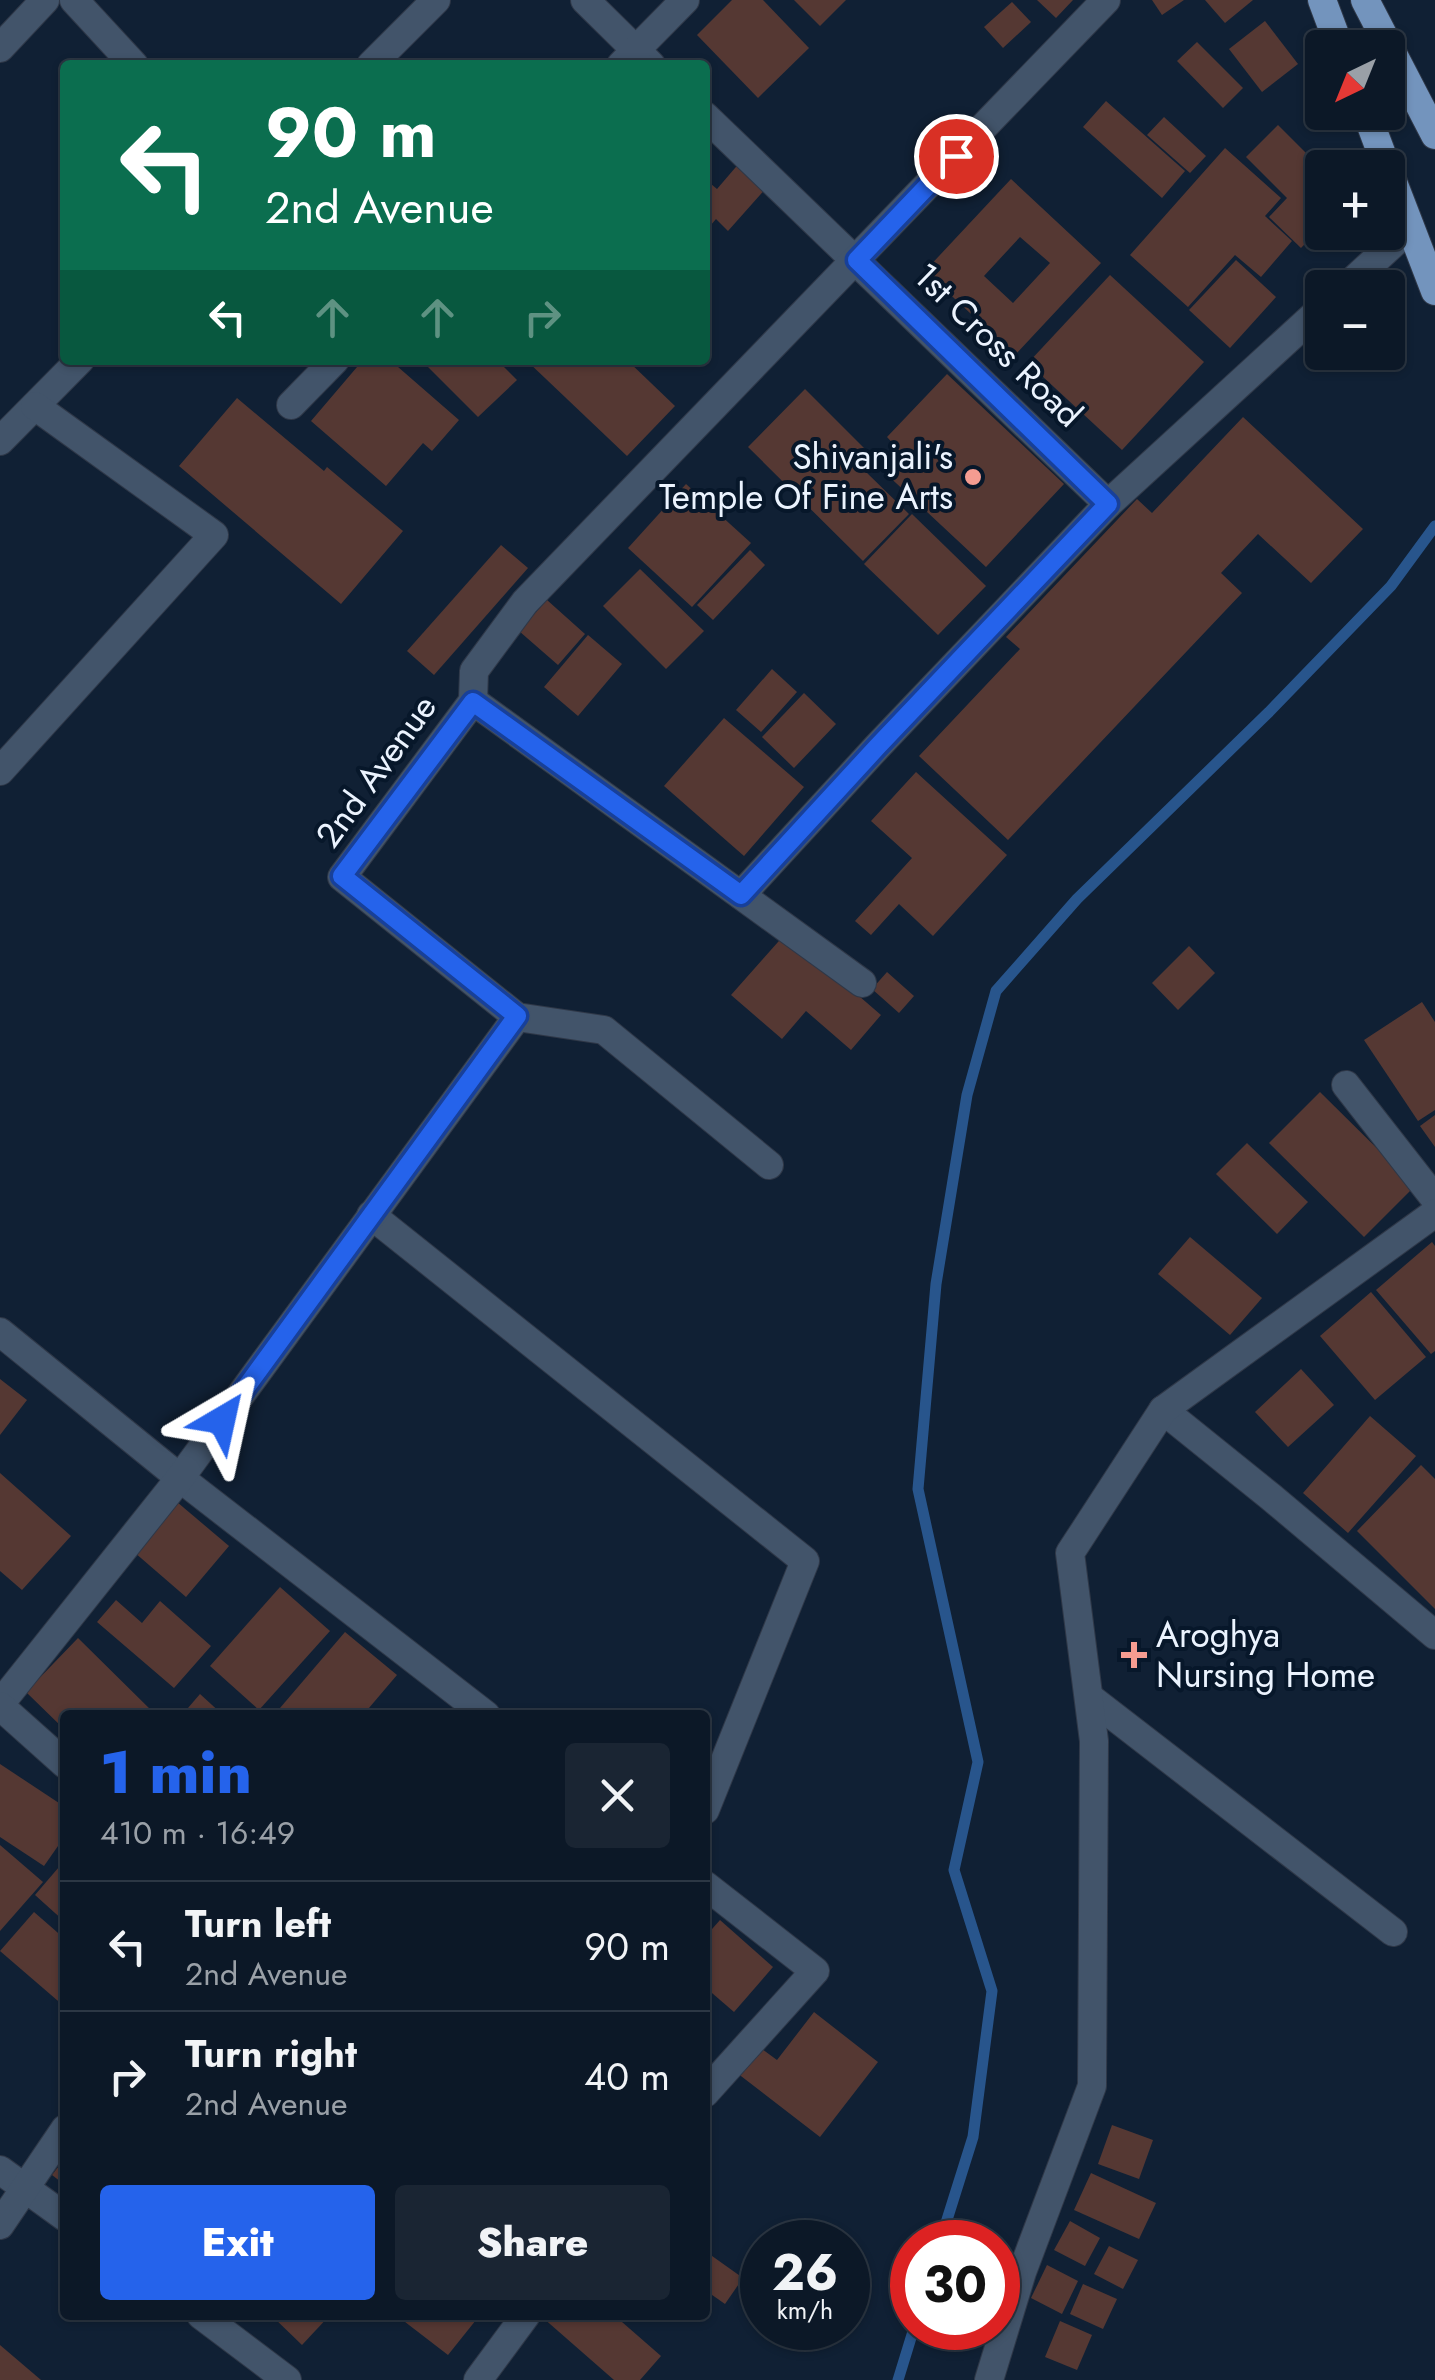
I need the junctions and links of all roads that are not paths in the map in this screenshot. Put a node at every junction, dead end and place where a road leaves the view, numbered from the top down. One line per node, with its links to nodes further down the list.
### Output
1 (45, 0): 10 (street)
2 (74, 0): 11 (street)
3 (436, 0): 12 (street)
4 (584, 0): 13 (street)
5 (685, 0): 13 (street)
6 (1106, 0): 18 (street, 2nd Avenue)
7 (1322, 0): 9 (main road)
8 (1364, 0): 15 (main road)
9 (1333, 30)
10 (0, 48)
11 (129, 60)
12 (376, 60)
13 (636, 60)
14 (710, 121): 18 (street, 1st Cross Road)
15 (1435, 135)
16 (1405, 215): 17 (main road)
17 (1410, 228): 19 (street); 20 (main road)
18 (857, 260): 27 (street, 1st Cross Road); 28 (street, 2nd Avenue)
19 (1364, 270)
20 (1435, 291)
21 (1305, 324): 27 (street)
22 (75, 365): 25 (street)
23 (329, 365): 24 (street)
24 (291, 405)
25 (35, 406): 26 (street); 29 (street)
26 (0, 441)
27 (1108, 504): 30 (street)
28 (473, 702): 30 (street); 32 (street, 2nd Avenue)
29 (0, 771)
30 (741, 895): 31 (street)
31 (862, 983)
32 (517, 1016): 34 (street); 37 (street)
33 (1346, 1084): 35 (street)
34 (768, 1165)
35 (1435, 1199)
36 (1435, 1213): 39 (street)
37 (372, 1215): 40 (street); 46 (street)
38 (0, 1332): 40 (street)
39 (1163, 1410): 41 (street); 42 (street)
40 (180, 1478): 43 (street); 44 (street)
41 (1435, 1636)
42 (1089, 1697): 48 (street); 59 (street)
43 (0, 1704): 45 (street)
44 (480, 1710)
45 (60, 1759)
46 (710, 1798)
47 (710, 1889): 49 (street)
48 (1393, 1932)
49 (710, 2087)
50 (60, 2136): 52 (street)
51 (0, 2170): 52 (street)
52 (25, 2188): 53 (street); 54 (street)
53 (60, 2213)
54 (0, 2225)
55 (522, 2320): 58 (street)
56 (232, 2324): 57 (street)
57 (288, 2380)
58 (478, 2380)
59 (989, 2380)

